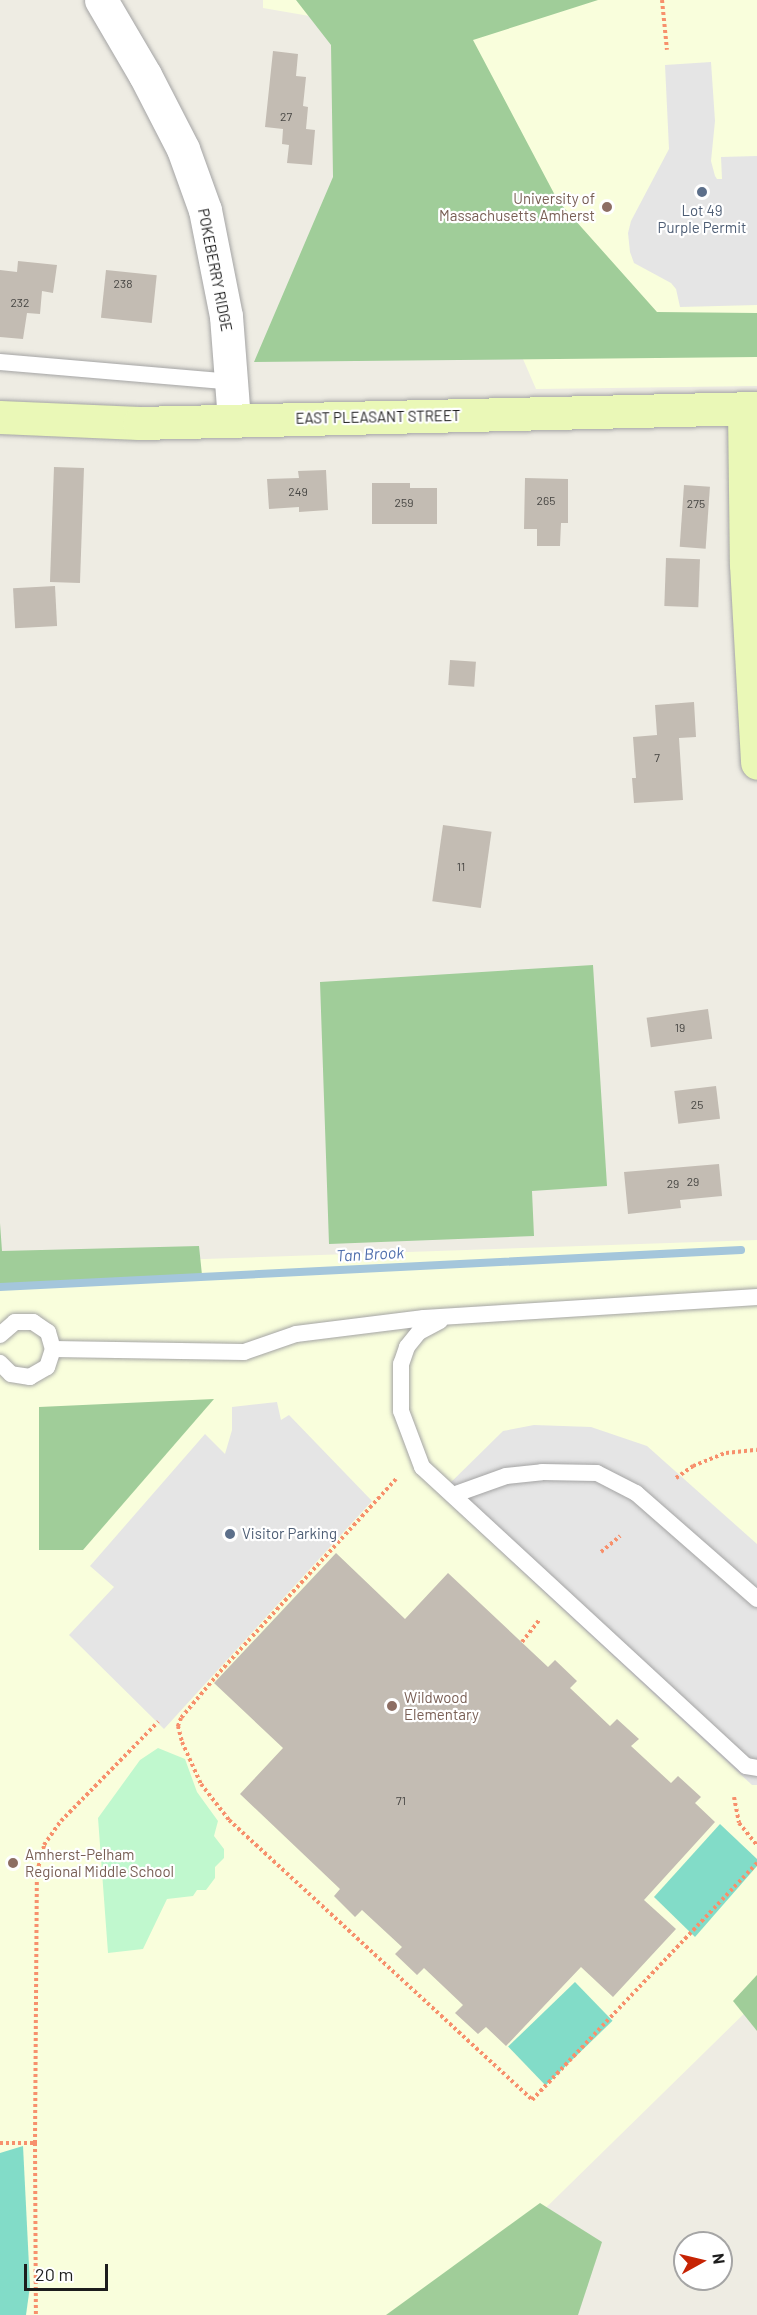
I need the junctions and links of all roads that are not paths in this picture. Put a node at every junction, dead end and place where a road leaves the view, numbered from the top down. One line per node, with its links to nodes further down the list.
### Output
1 (101, 0): 3 (street, POKEBERRY RIDGE)
2 (0, 362): 3 (lane)
3 (232, 382): 6 (street, POKEBERRY RIDGE)
4 (750, 408): 6 (main road, EAST PLEASANT STREET); 7 (main road)
5 (0, 417): 6 (main road, EAST PLEASANT STREET)
6 (234, 420)
7 (757, 763)
8 (757, 1297): 9 (lane)
9 (453, 1318): 11 (lane); 13 (lane)
10 (0, 1335): 11 (lane)
11 (53, 1349): 12 (lane)
12 (0, 1363)
13 (453, 1495): 14 (lane); 15 (lane)
14 (757, 1599)
15 (757, 1768)

